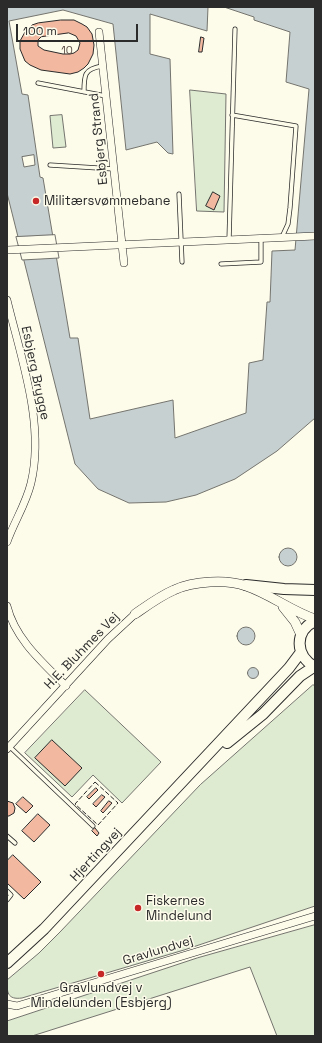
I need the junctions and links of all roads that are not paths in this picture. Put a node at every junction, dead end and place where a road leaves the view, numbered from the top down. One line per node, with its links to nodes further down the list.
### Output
1 (235, 29): 7 (lane)
2 (99, 32): 3 (street, Esbjerg Strand)
3 (103, 66): 5 (lane); 6 (street, Esbjerg Strand)
4 (38, 83): 5 (lane)
5 (84, 92): 6 (lane)
6 (106, 96): 9 (street, Esbjerg Strand)
7 (232, 114): 12 (lane); 14 (lane)
8 (50, 165): 9 (lane)
9 (114, 169): 16 (street, Esbjerg Strand)
10 (180, 194): 15 (lane)
11 (315, 236): 12 (street)
12 (286, 237): 13 (street)
13 (261, 238): 14 (street); 20 (lane)
14 (229, 240): 15 (street)
15 (181, 242): 16 (street); 18 (lane)
16 (123, 245): 17 (street); 19 (street, Esbjerg Strand)
17 (10, 250)
18 (182, 262)
19 (124, 263)
20 (221, 264)
21 (7, 300): 22 (street, Esbjerg Brygge)
22 (7, 542)
23 (246, 586): 24 (main road); 25 (street, H.E. Bluhmes Vej); 27 (street, H.E. Bluhmes Vej)
24 (315, 590)
25 (278, 602): 28 (street, H.E. Bluhmes Vej); 29 (street, H.E. Bluhmes Vej)
26 (7, 606): 32 (street)
27 (135, 614): 32 (street, H.E. Bluhmes Vej)
28 (315, 620): 29 (main road)
29 (301, 635): 30 (main road)
30 (301, 652): 31 (main road); 34 (main road, Hjertingvej)
31 (315, 666): 34 (main road, Hjertingvej)
32 (66, 686): 33 (street, H.E. Bluhmes Vej)
33 (8, 747): 35 (lane)
34 (201, 762): 41 (main road, Hjertingvej)
35 (93, 826)
36 (7, 836): 37 (lane)
37 (15, 843)
38 (7, 891): 39 (lane)
39 (7, 900)
40 (315, 916): 42 (street, Gravlundvej)
41 (7, 963)
42 (7, 1004)

